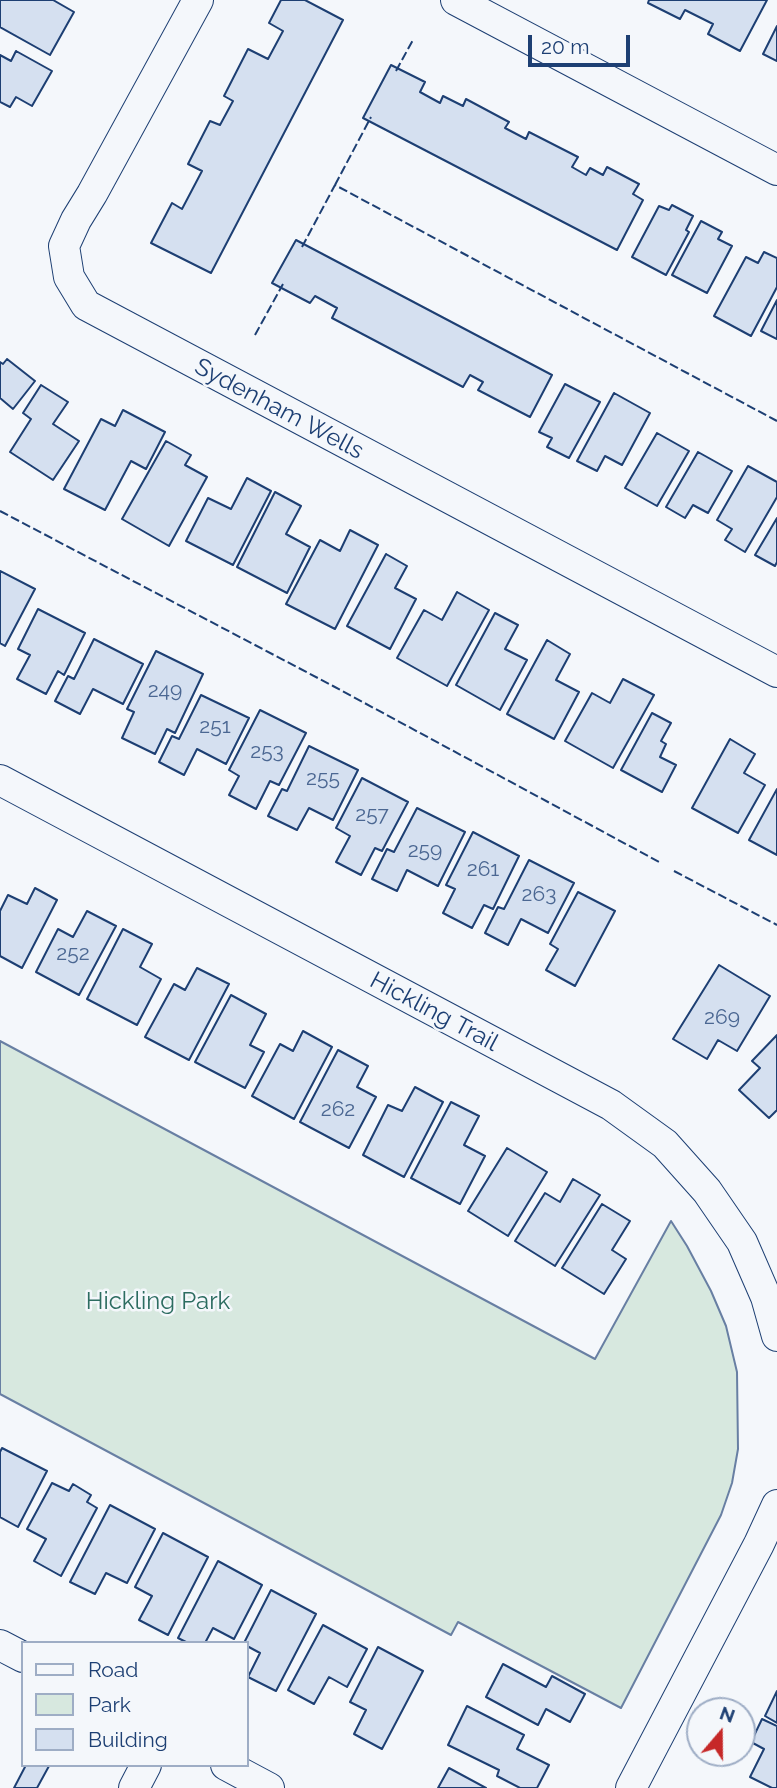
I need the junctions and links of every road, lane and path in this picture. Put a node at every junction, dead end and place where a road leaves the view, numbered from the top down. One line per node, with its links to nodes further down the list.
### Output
1 (198, 0): 4 (street, Sydenham Wells)
2 (456, 0): 3 (street)
3 (777, 170)
4 (777, 673)
5 (0, 779): 6 (street, Hickling Trail)
6 (777, 1336)
7 (777, 1505): 14 (street)
8 (0, 1645): 9 (street)
9 (21, 1656)
10 (145, 1767): 12 (street)
11 (230, 1767): 13 (street)
12 (134, 1788)
13 (268, 1788)
14 (631, 1788)

